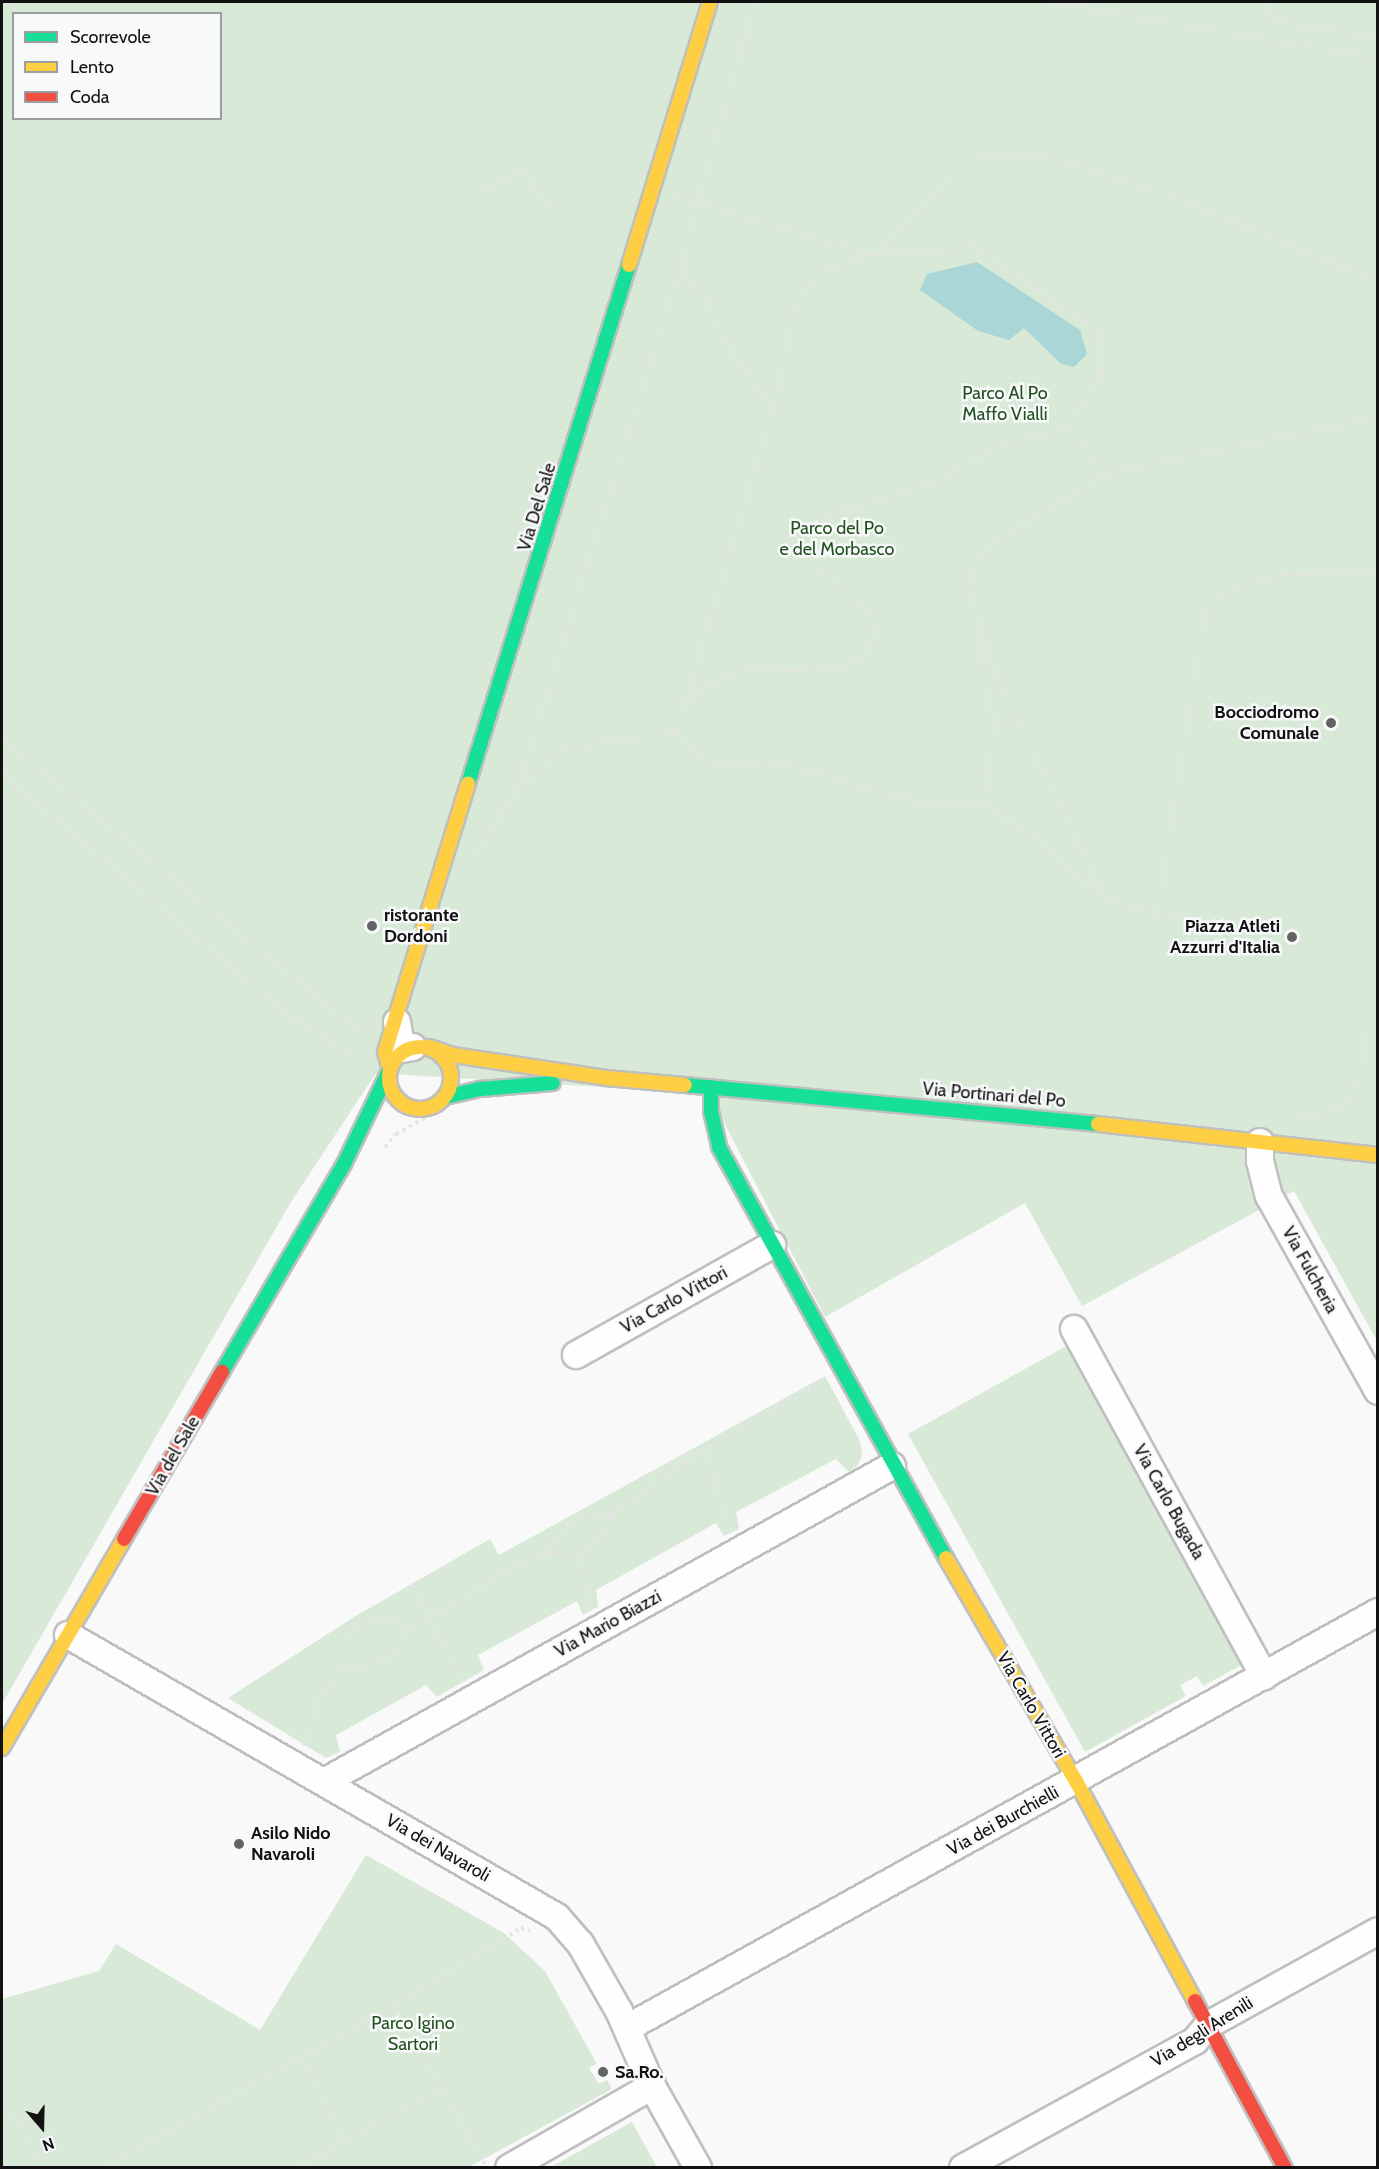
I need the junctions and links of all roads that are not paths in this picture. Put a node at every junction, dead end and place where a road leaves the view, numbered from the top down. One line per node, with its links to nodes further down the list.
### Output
1 (710, 2): 2 (street, Via Del Sale)
2 (397, 1022): 3 (street); 4 (street, Via del Sale)
3 (422, 1047): 4 (street, Via del Sale); 5 (street, Via Portinari del Po); 7 (street)
4 (389, 1063): 8 (street); 11 (street, Via del Sale)
5 (606, 1078): 6 (street, Via Portinari del Po); 7 (street, Via Portinari del Po)
6 (711, 1087): 9 (street, Via Portinari del Po); 12 (street, Via Carlo Vittori)
7 (445, 1097): 8 (street, Via del Sale)
8 (415, 1109): 11 (street, Via del Sale)
9 (1260, 1142): 10 (street, Via Portinari del Po); 15 (street, Via Fulcheria)
10 (1377, 1155)
11 (344, 1164): 18 (street, Via del Sale)
12 (772, 1245): 14 (street, Via Carlo Vittori); 16 (street, Via Carlo Vittori)
13 (1074, 1329): 19 (street, Via Carlo Bugada)
14 (576, 1355)
15 (1377, 1392)
16 (892, 1466): 21 (street, Via Mario Biazzi); 22 (street, Via Carlo Vittori)
17 (1377, 1612): 19 (street, Via dei Burchielli)
18 (68, 1635): 20 (street, Via del Sale); 21 (street, Via dei Navaroli)
19 (1264, 1676): 22 (street, Via dei Burchielli)
20 (2, 1748)
21 (317, 1778): 25 (street, Via dei Navaroli)
22 (1076, 1781): 24 (street, Via Carlo Vittori); 25 (street, Via dei Burchielli)
23 (1377, 1931): 24 (street, Via degli Arenili)
24 (1208, 2025): 29 (street, Via degli Arenili); 30 (street, Via Carlo Vittori)
25 (627, 2028): 26 (street, Via dei Navaroli)
26 (652, 2086): 27 (street); 28 (street, Via dei Navaroli)
27 (508, 2168)
28 (698, 2168)
29 (963, 2168)
30 (1285, 2168)

